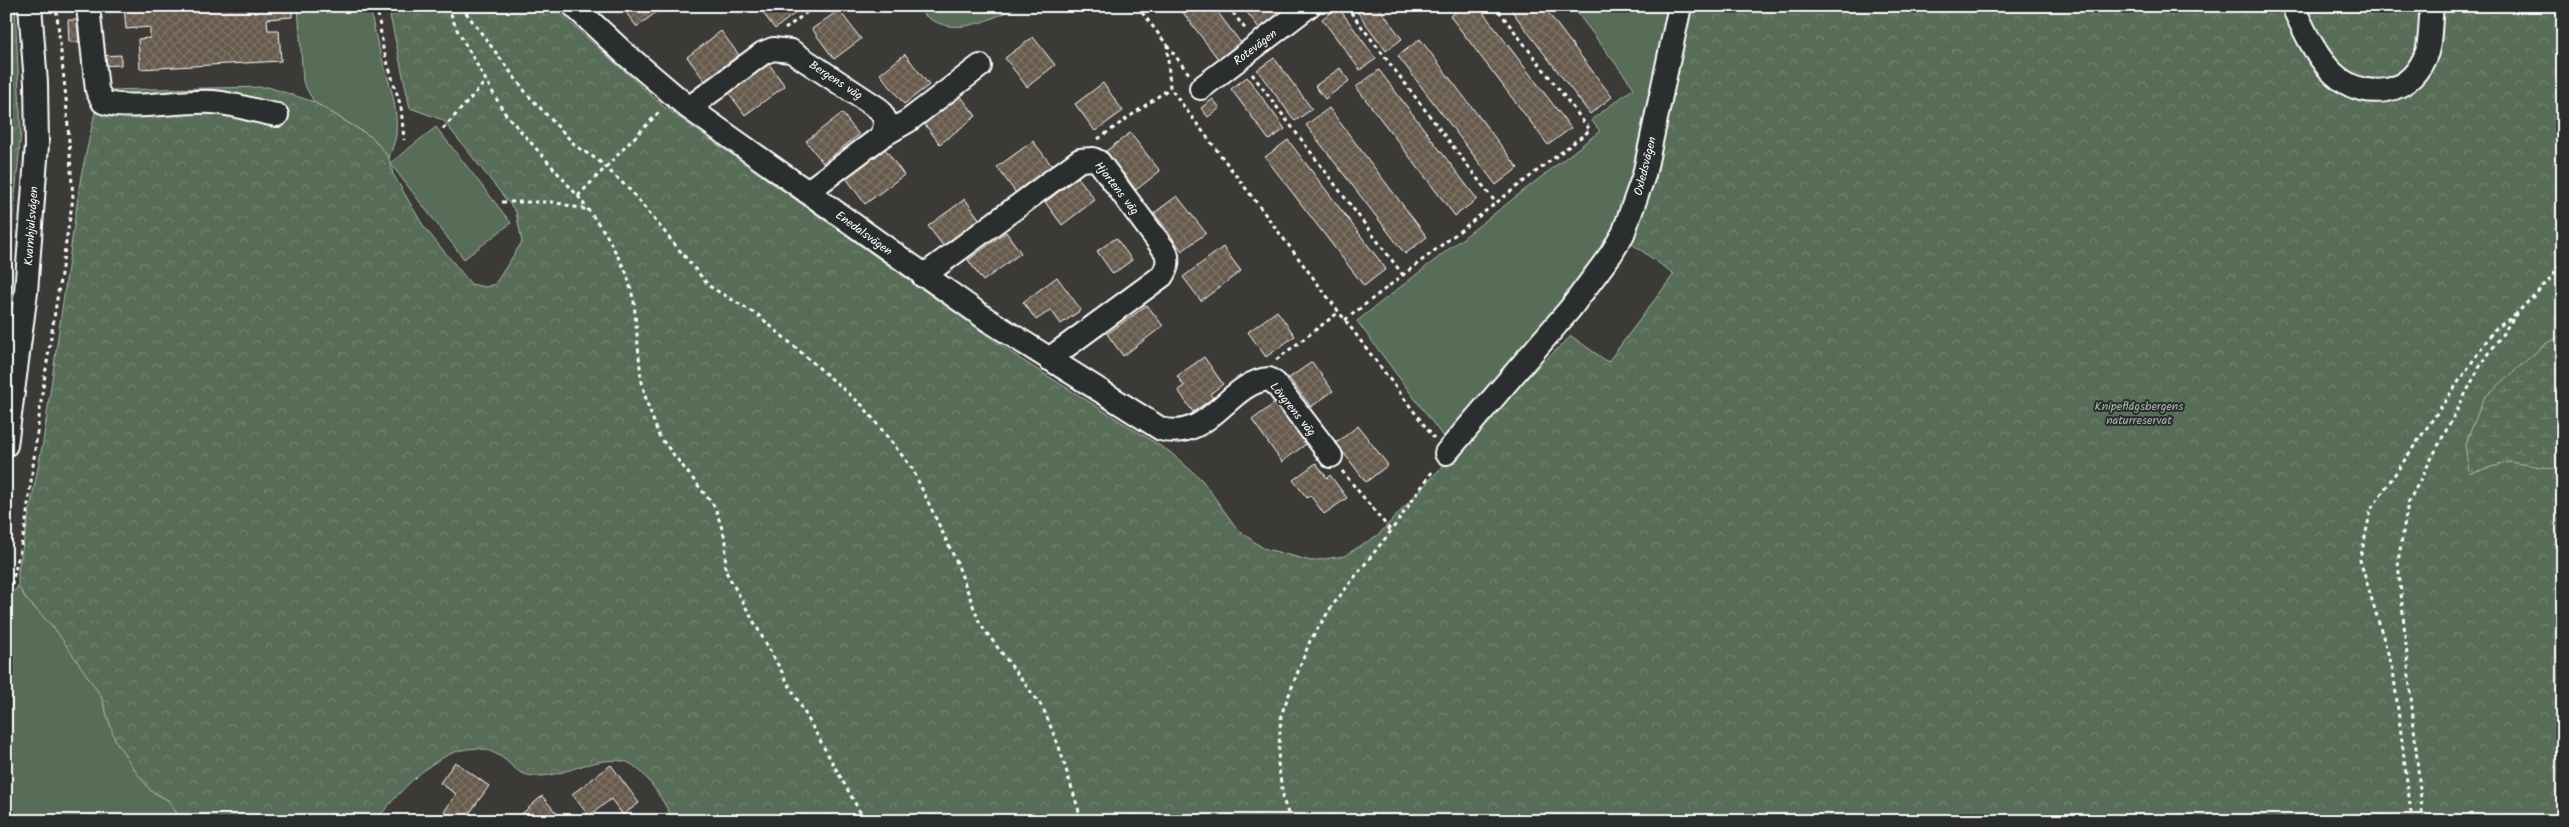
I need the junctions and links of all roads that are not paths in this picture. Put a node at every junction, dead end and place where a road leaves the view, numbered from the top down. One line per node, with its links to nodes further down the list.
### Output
1 (30, 6): 17 (street, Kvarnhjulsvägen)
2 (88, 6): 11 (street)
3 (1309, 6): 9 (street, Rotevägen)
4 (1680, 6): 18 (street, Oxledsvägen)
5 (2432, 6): 7 (street)
6 (583, 9): 10 (street, Enedalsvägen)
7 (2294, 9)
8 (980, 66): 12 (street)
9 (1201, 88)
10 (682, 102): 12 (street, Bergens väg); 13 (street, Enedalsvägen)
11 (277, 115)
12 (882, 136): 13 (street)
13 (807, 192): 14 (street, Enedalsvägen)
14 (923, 276): 15 (street, Enedalsvägen); 15 (street, Hjortens väg)
15 (1049, 359): 16 (street, Enedalsvägen)
16 (1173, 432): 19 (street, Lövgrens väg)
17 (6, 445)
18 (1446, 453)
19 (1331, 456)

